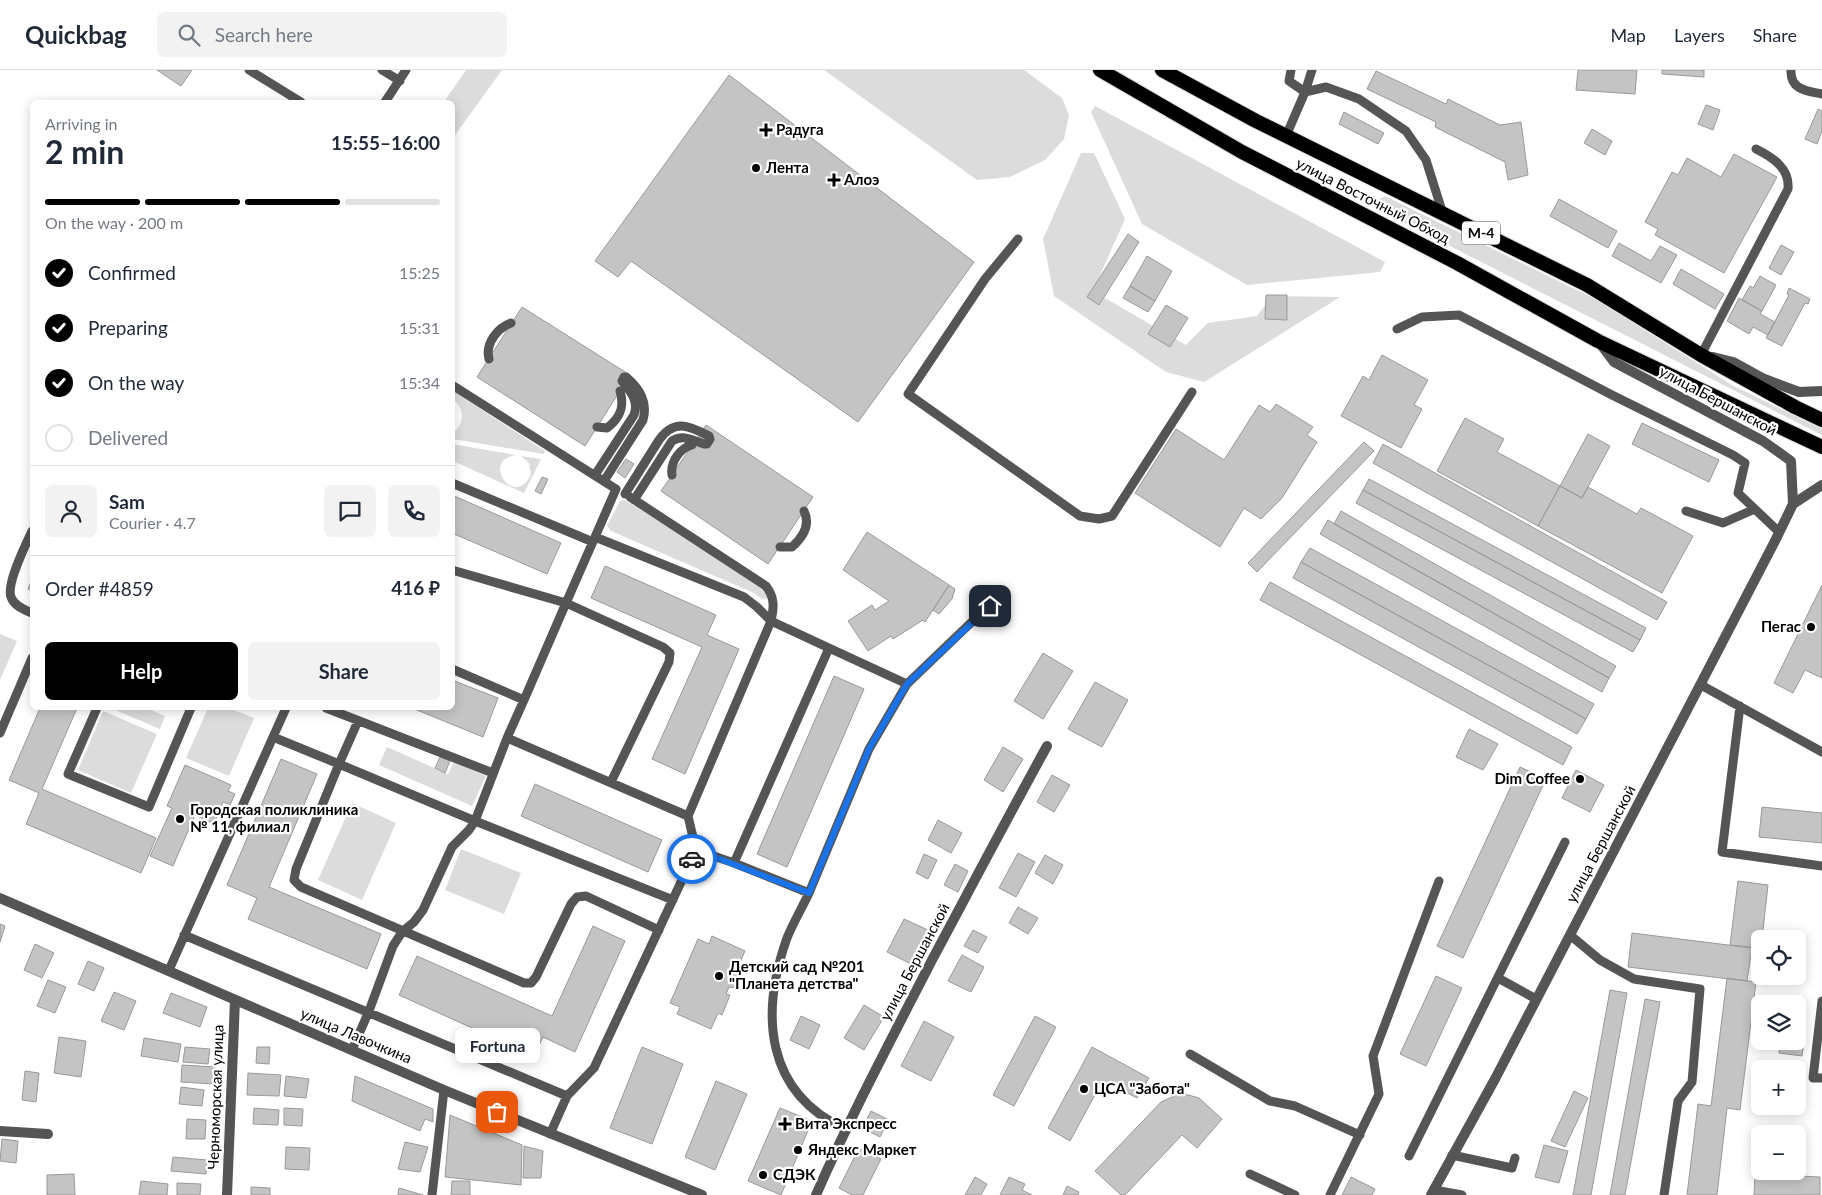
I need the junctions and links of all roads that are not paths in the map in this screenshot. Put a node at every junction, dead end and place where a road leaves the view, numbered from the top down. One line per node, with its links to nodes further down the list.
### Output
1 (249, 70): 12 (lane)
2 (382, 70): 9 (lane)
3 (406, 70): 9 (lane)
4 (1100, 70): 20 (highway, улица Восточный Обход / М-4)
5 (1162, 70): 14 (highway, улица Восточный Обход / М-4)
6 (1291, 70): 10 (lane)
7 (1312, 70): 10 (lane)
8 (1791, 70): 11 (lane)
9 (400, 81): 13 (lane)
10 (1305, 92): 14 (lane); 16 (lane)
11 (1822, 94)
12 (298, 100)
13 (386, 100)
14 (1286, 136): 16 (highway, улица Восточный Обход / М-4)
15 (1756, 149): 21 (lane)
16 (1443, 214): 21 (highway, улица Восточный Обход / М-4)
17 (1018, 240): 26 (lane)
18 (512, 323): 22 (lane)
19 (1397, 330): 40 (lane)
20 (1598, 341): 30 (highway, улица Восточный Обход / М-4); 39 (street, улица Бершанской)
21 (1701, 355): 24 (street); 27 (highway, улица Восточный Обход / М-4)
22 (489, 359)
23 (455, 387): 31 (lane)
24 (1822, 391)
25 (620, 392): 28 (lane)
26 (1192, 392)
27 (1822, 420)
28 (597, 427)
29 (692, 445): 32 (lane)
30 (1822, 447)
31 (596, 475): 33 (lane); 33 (lane)
32 (672, 475)
33 (604, 481): 36 (lane)
34 (455, 484): 45 (lane)
35 (1822, 485): 39 (street)
36 (616, 489): 37 (lane); 45 (lane)
37 (624, 494): 38 (lane); 38 (lane)
38 (634, 500): 51 (lane)
39 (1793, 504): 43 (street, улица Бершанской)
40 (1755, 509): 42 (lane); 43 (lane)
41 (804, 511): 46 (lane)
42 (1686, 511)
43 (1779, 532): 56 (street, улица Бершанской)
44 (30, 536): 50 (lane)
45 (594, 540): 49 (lane); 51 (lane)
46 (780, 547)
47 (455, 571): 49 (lane)
48 (1004, 592): 55 (lane)
49 (566, 603): 57 (lane); 71 (lane)
50 (30, 612)
51 (771, 621): 52 (lane); 72 (lane)
52 (829, 648): 55 (lane); 76 (lane)
53 (30, 663): 64 (lane)
54 (455, 670): 57 (lane)
55 (907, 684): 79 (lane)
56 (1701, 684): 58 (lane); 85 (street, улица Бершанской)
57 (524, 700): 66 (lane)
58 (1740, 706): 68 (lane); 77 (lane)
59 (96, 710): 60 (lane)
60 (190, 710)
61 (285, 710): 65 (lane)
62 (331, 710): 63 (lane)
63 (358, 721): 69 (lane); 70 (lane)
64 (0, 733)
65 (273, 737): 69 (lane); 84 (lane)
66 (508, 738): 70 (lane); 71 (lane)
67 (1047, 746): 97 (street, улица Бершанской)
68 (1822, 752)
69 (339, 764): 73 (lane); 83 (lane)
70 (492, 773): 73 (lane)
71 (611, 782): 72 (lane)
72 (688, 816): 75 (lane)
73 (475, 821): 81 (lane); 83 (lane)
74 (1565, 842): 87 (lane)
75 (696, 850): 76 (lane); 81 (lane)
76 (734, 863): 79 (lane)
77 (1822, 866)
78 (1439, 881): 101 (lane)
79 (809, 893): 97 (lane)
80 (0, 898): 86 (street, улица Лавочкина)
81 (673, 900): 82 (lane)
82 (659, 930): 83 (lane); 96 (lane)
83 (402, 932): 91 (lane)
84 (184, 935): 86 (lane); 91 (lane)
85 (1570, 935): 88 (street, улица Бершанской); 114 (lane)
86 (168, 970): 89 (street, улица Лавочкина)
87 (1498, 978): 88 (lane); 103 (lane)
88 (1536, 999): 102 (street, улица Бершанской)
89 (235, 1000): 92 (street, улица Лавочкина); 107 (street, Черноморская улица)
90 (1822, 1000): 94 (lane)
91 (369, 1011): 92 (lane); 96 (lane)
92 (352, 1050): 95 (street, улица Лавочкина)
93 (1190, 1054): 101 (lane)
94 (1822, 1078)
95 (444, 1090): 100 (street, улица Лавочкина); 108 (lane)
96 (568, 1096): 100 (lane)
97 (845, 1129): 110 (street, улица Бершанской)
98 (0, 1132): 99 (street)
99 (48, 1134)
100 (550, 1134): 109 (street, улица Лавочкина)
101 (1360, 1134): 112 (lane)
102 (1452, 1155): 104 (lane); 106 (street, улица Бершанской)
103 (1408, 1156)
104 (1515, 1158)
105 (1250, 1174): 111 (lane)
106 (1432, 1193): 113 (lane)
107 (227, 1195)
108 (432, 1195)
109 (702, 1195)
110 (816, 1195)
111 (1294, 1195)
112 (1330, 1195)
113 (1462, 1195)
114 (1664, 1195)

